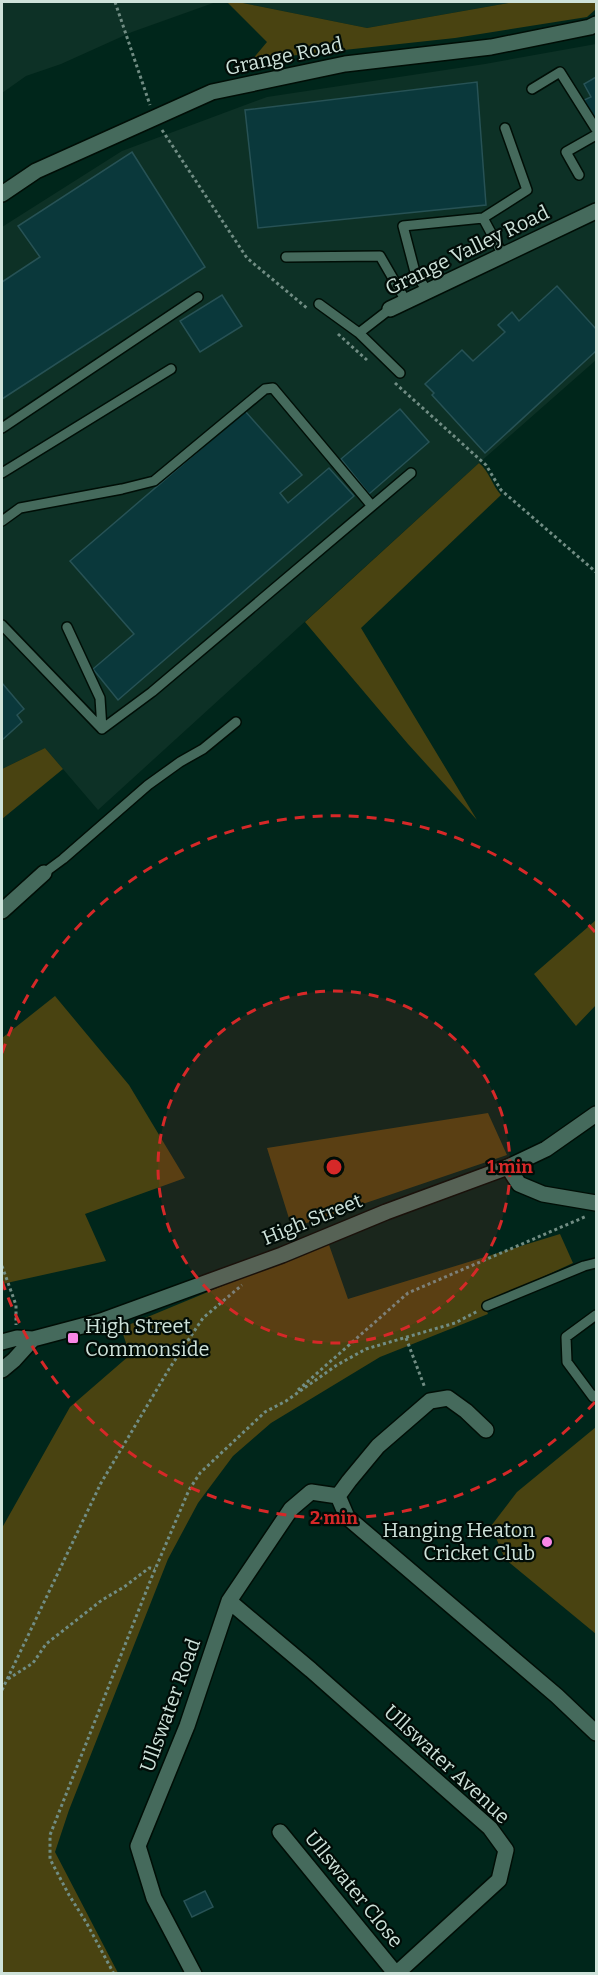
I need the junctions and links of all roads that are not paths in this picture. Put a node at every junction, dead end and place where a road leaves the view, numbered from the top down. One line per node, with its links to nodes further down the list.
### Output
1 (597, 24): 7 (street, Grange Road)
2 (532, 89): 4 (lane)
3 (505, 128): 9 (lane)
4 (597, 129)
5 (597, 135): 6 (lane)
6 (579, 175)
7 (2, 194)
8 (597, 211): 10 (street, Grange Valley Road)
9 (483, 218): 10 (lane); 12 (lane)
10 (503, 255): 12 (street, Grange Valley Road)
11 (286, 257): 14 (lane)
12 (427, 291): 14 (street, Grange Valley Road)
13 (198, 297): 20 (lane)
14 (406, 301): 16 (street, Grange Valley Road)
15 (319, 304): 17 (lane)
16 (390, 309): 17 (lane, Grange Valley Road)
17 (359, 333): 19 (lane)
18 (171, 369): 21 (lane)
19 (400, 374)
20 (2, 428)
21 (2, 473)
22 (411, 473): 23 (lane)
23 (372, 506): 24 (lane); 28 (lane)
24 (2, 521)
25 (2, 625): 28 (lane)
26 (67, 627): 28 (lane)
27 (236, 722): 29 (lane)
28 (102, 729)
29 (44, 873): 30 (street)
30 (2, 911)
31 (597, 1114): 32 (street, High Street)
32 (508, 1167): 33 (street); 37 (street, High Street)
33 (597, 1203)
34 (597, 1263): 35 (lane)
35 (487, 1306)
36 (597, 1315): 40 (lane)
37 (33, 1339): 38 (street); 39 (street)
38 (2, 1342)
39 (2, 1371)
40 (597, 1395)
41 (486, 1430): 42 (street)
42 (338, 1496): 43 (street, Ullswater Road); 44 (street)
43 (229, 1601): 46 (street, Ullswater Road); 47 (street, Ullswater Avenue)
44 (597, 1733)
45 (280, 1832): 47 (street, Ullswater Close)
46 (194, 1974)
47 (396, 1974)

